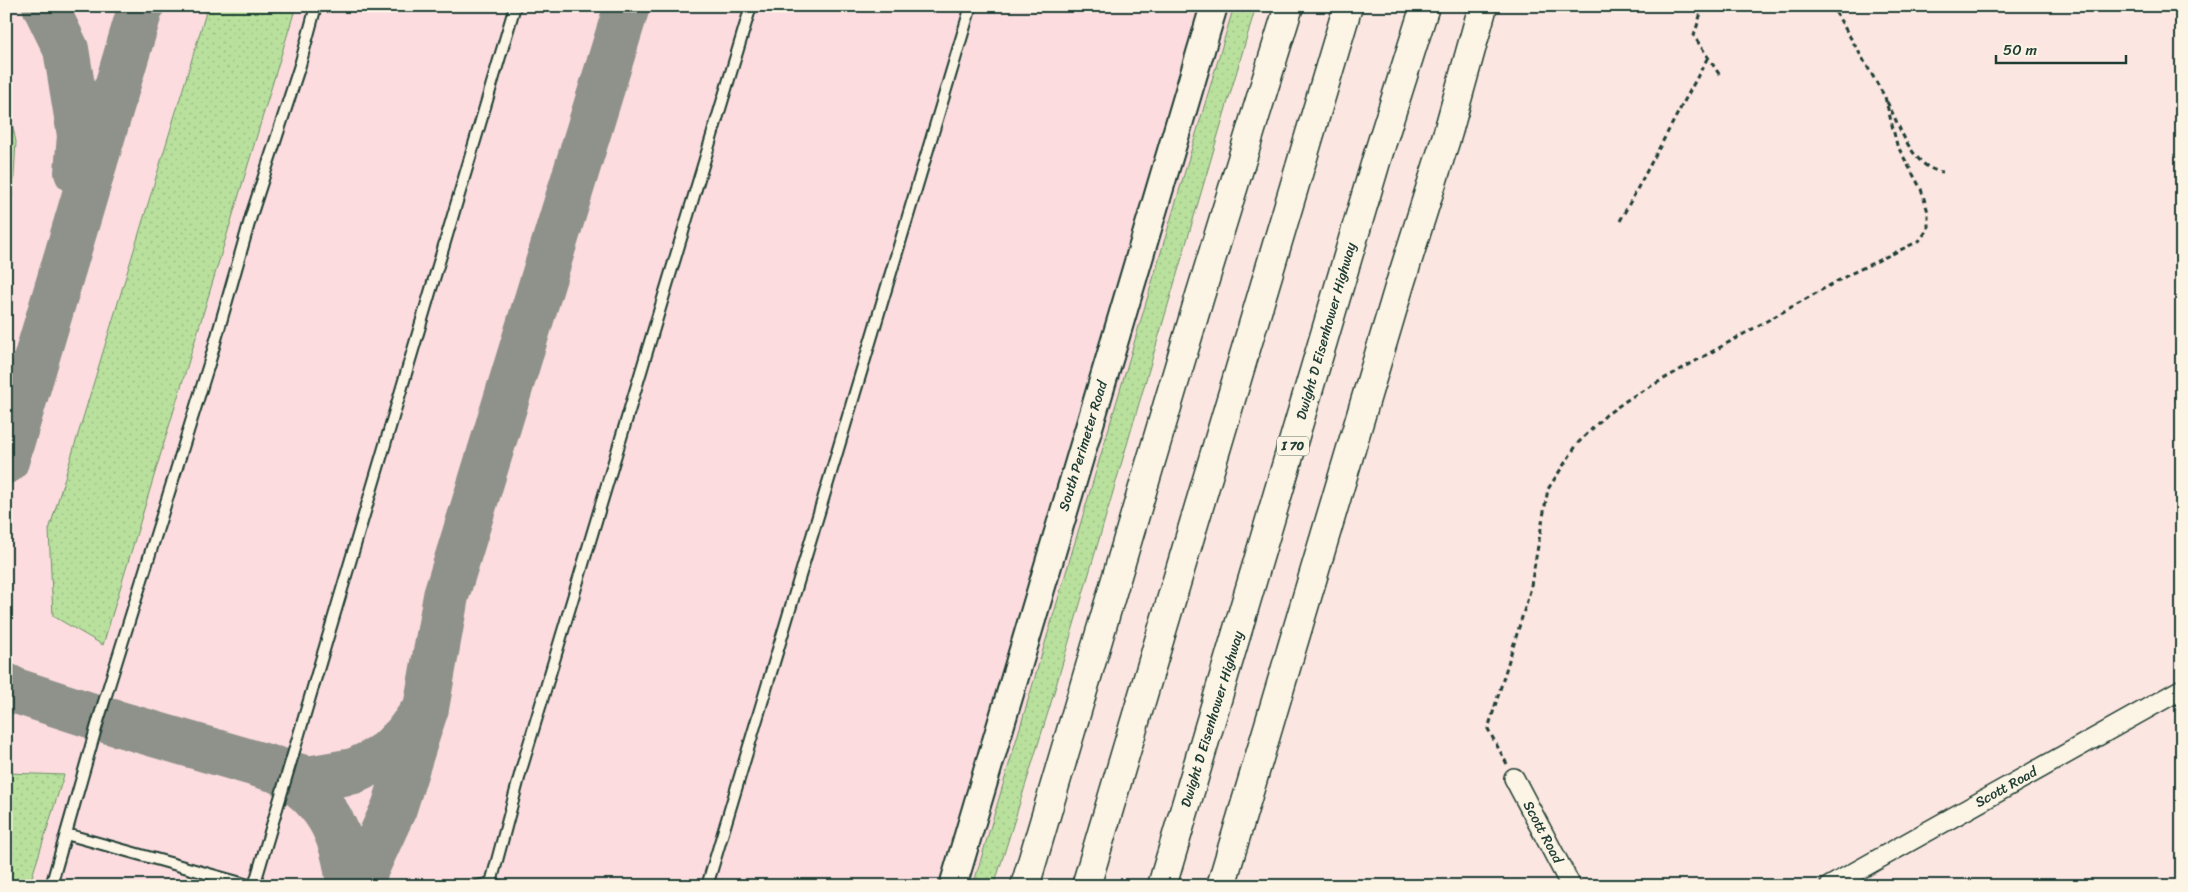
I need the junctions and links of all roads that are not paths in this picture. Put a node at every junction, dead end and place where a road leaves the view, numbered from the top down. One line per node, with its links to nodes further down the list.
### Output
1 (316, 6): 12 (lane)
2 (515, 6): 15 (lane)
3 (751, 6): 13 (lane)
4 (971, 6): 17 (lane)
5 (1214, 6): 18 (street, South Perimeter Road)
6 (1289, 6): 19 (highway)
7 (1348, 6): 20 (highway)
8 (1425, 6): 21 (highway, Dwight D Eisenhower Highway / I 70)
9 (1483, 6): 22 (highway)
10 (2182, 689): 24 (street, Scott Road)
11 (1514, 778): 23 (street, Scott Road)
12 (66, 834): 14 (lane); 15 (lane)
13 (495, 884): 16 (lane)
14 (51, 886)
15 (253, 886)
16 (476, 886)
17 (707, 886)
18 (953, 886)
19 (1025, 886)
20 (1086, 886)
21 (1162, 886)
22 (1222, 886)
23 (1571, 886)
24 (1830, 886)

